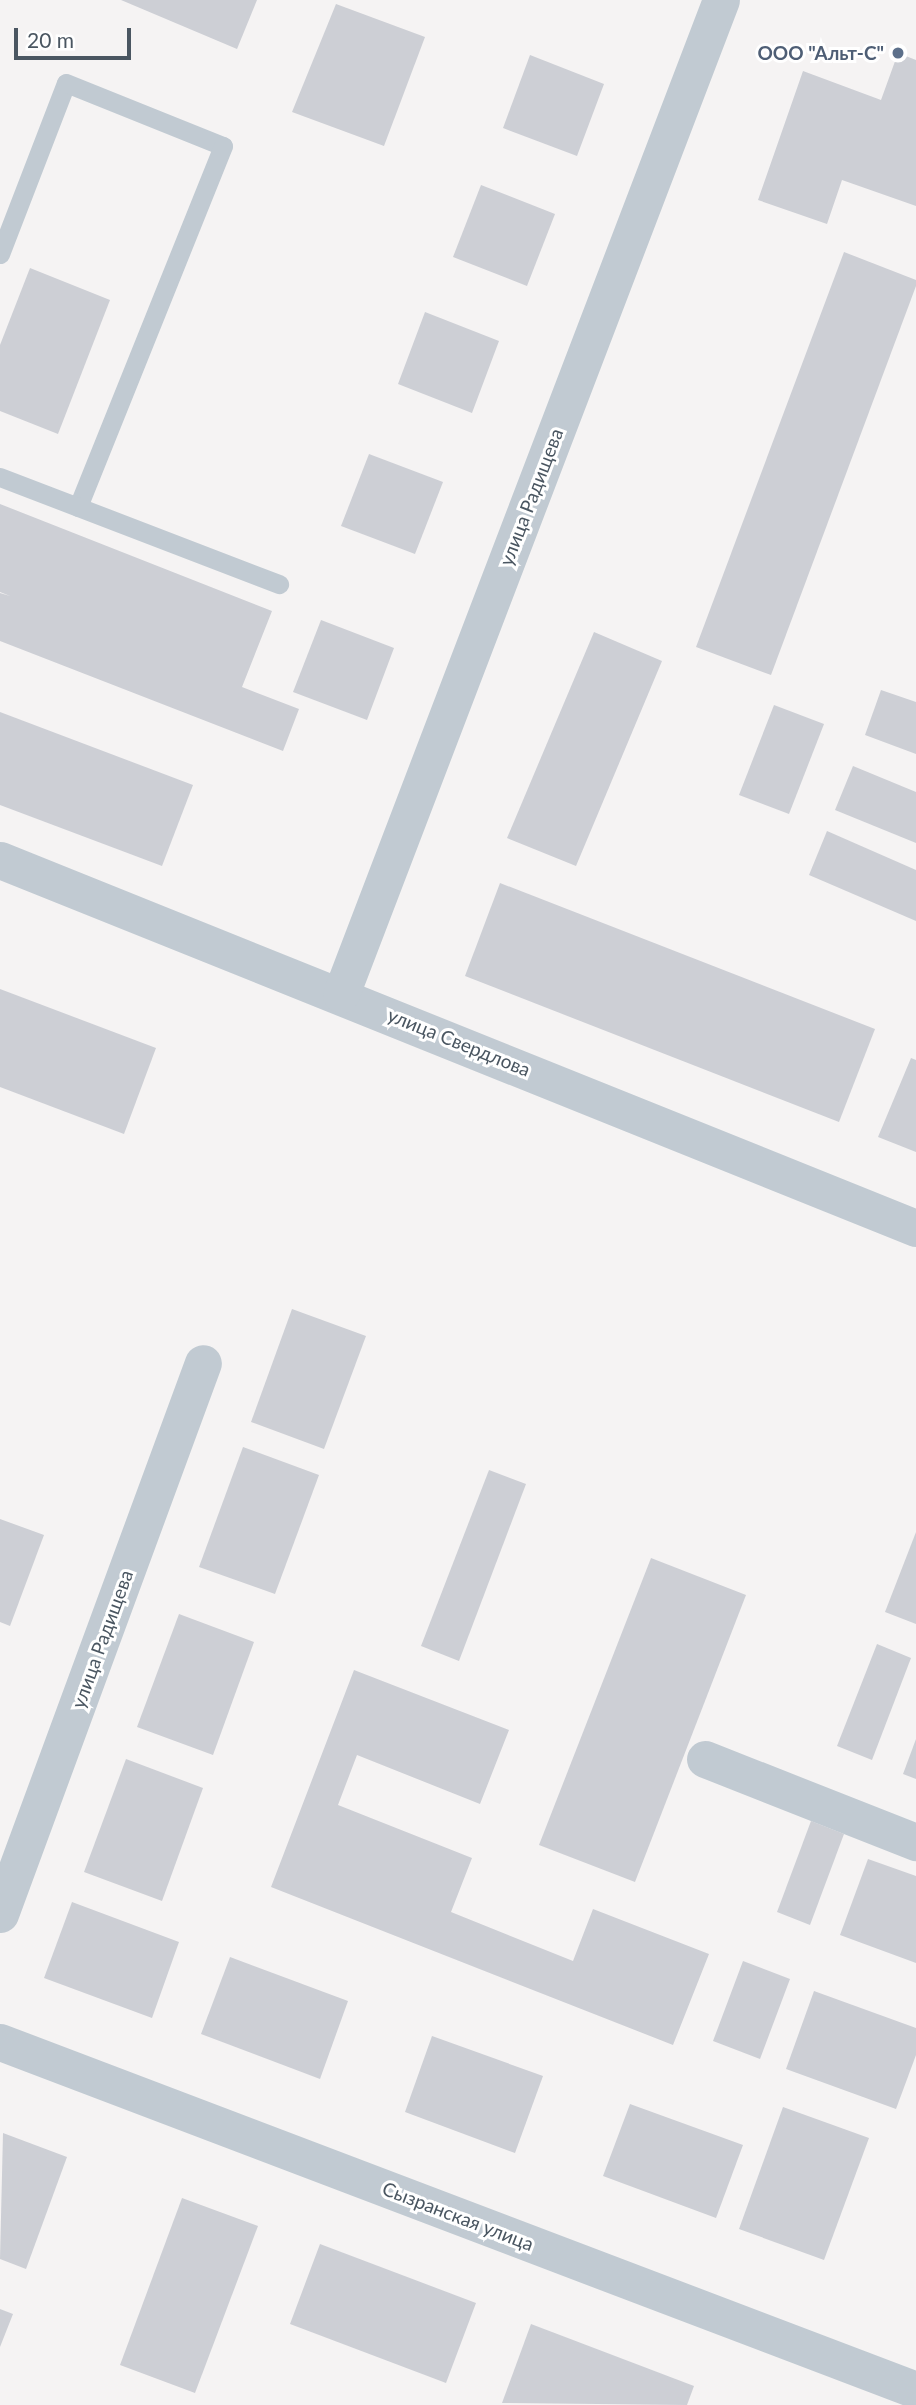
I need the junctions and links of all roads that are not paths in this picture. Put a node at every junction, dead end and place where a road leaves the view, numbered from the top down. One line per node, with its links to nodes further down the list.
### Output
1 (721, 0): 7 (street, улица Радищева)
2 (0, 254): 4 (lane)
3 (0, 477): 4 (lane)
4 (78, 507): 5 (lane)
5 (279, 584)
6 (0, 860): 7 (street, улица Свердлова)
7 (341, 994): 8 (street, улица Свердлова)
8 (916, 1228)
9 (203, 1363): 12 (street, улица Радищева)
10 (705, 1759): 11 (street)
11 (916, 1842)
12 (0, 1914)
13 (0, 2042): 14 (street, Сызранская улица)
14 (916, 2390)

